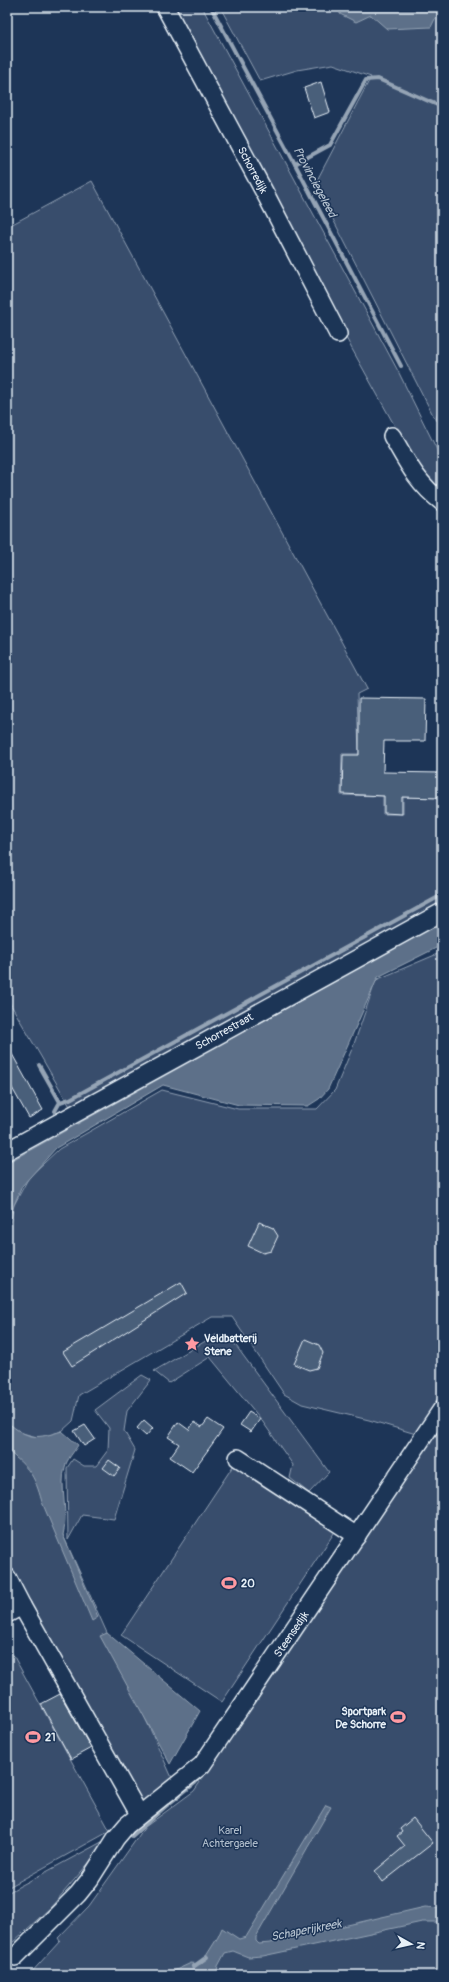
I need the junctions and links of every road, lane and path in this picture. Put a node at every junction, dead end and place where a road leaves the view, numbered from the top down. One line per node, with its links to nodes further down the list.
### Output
1 (165, 7): 2 (street, Schorredijk)
2 (338, 334)
3 (392, 436): 4 (street)
4 (442, 502)
5 (442, 912): 6 (street, Schorrestraat)
6 (7, 1150)
7 (442, 1409): 9 (street, Steensedijk)
8 (238, 1458): 9 (street)
9 (357, 1536): 13 (street, Steensedijk)
10 (7, 1577): 11 (street)
11 (22, 1606): 12 (street); 13 (street)
12 (7, 1614)
13 (139, 1814): 14 (street, Steensedijk)
14 (15, 1957)

